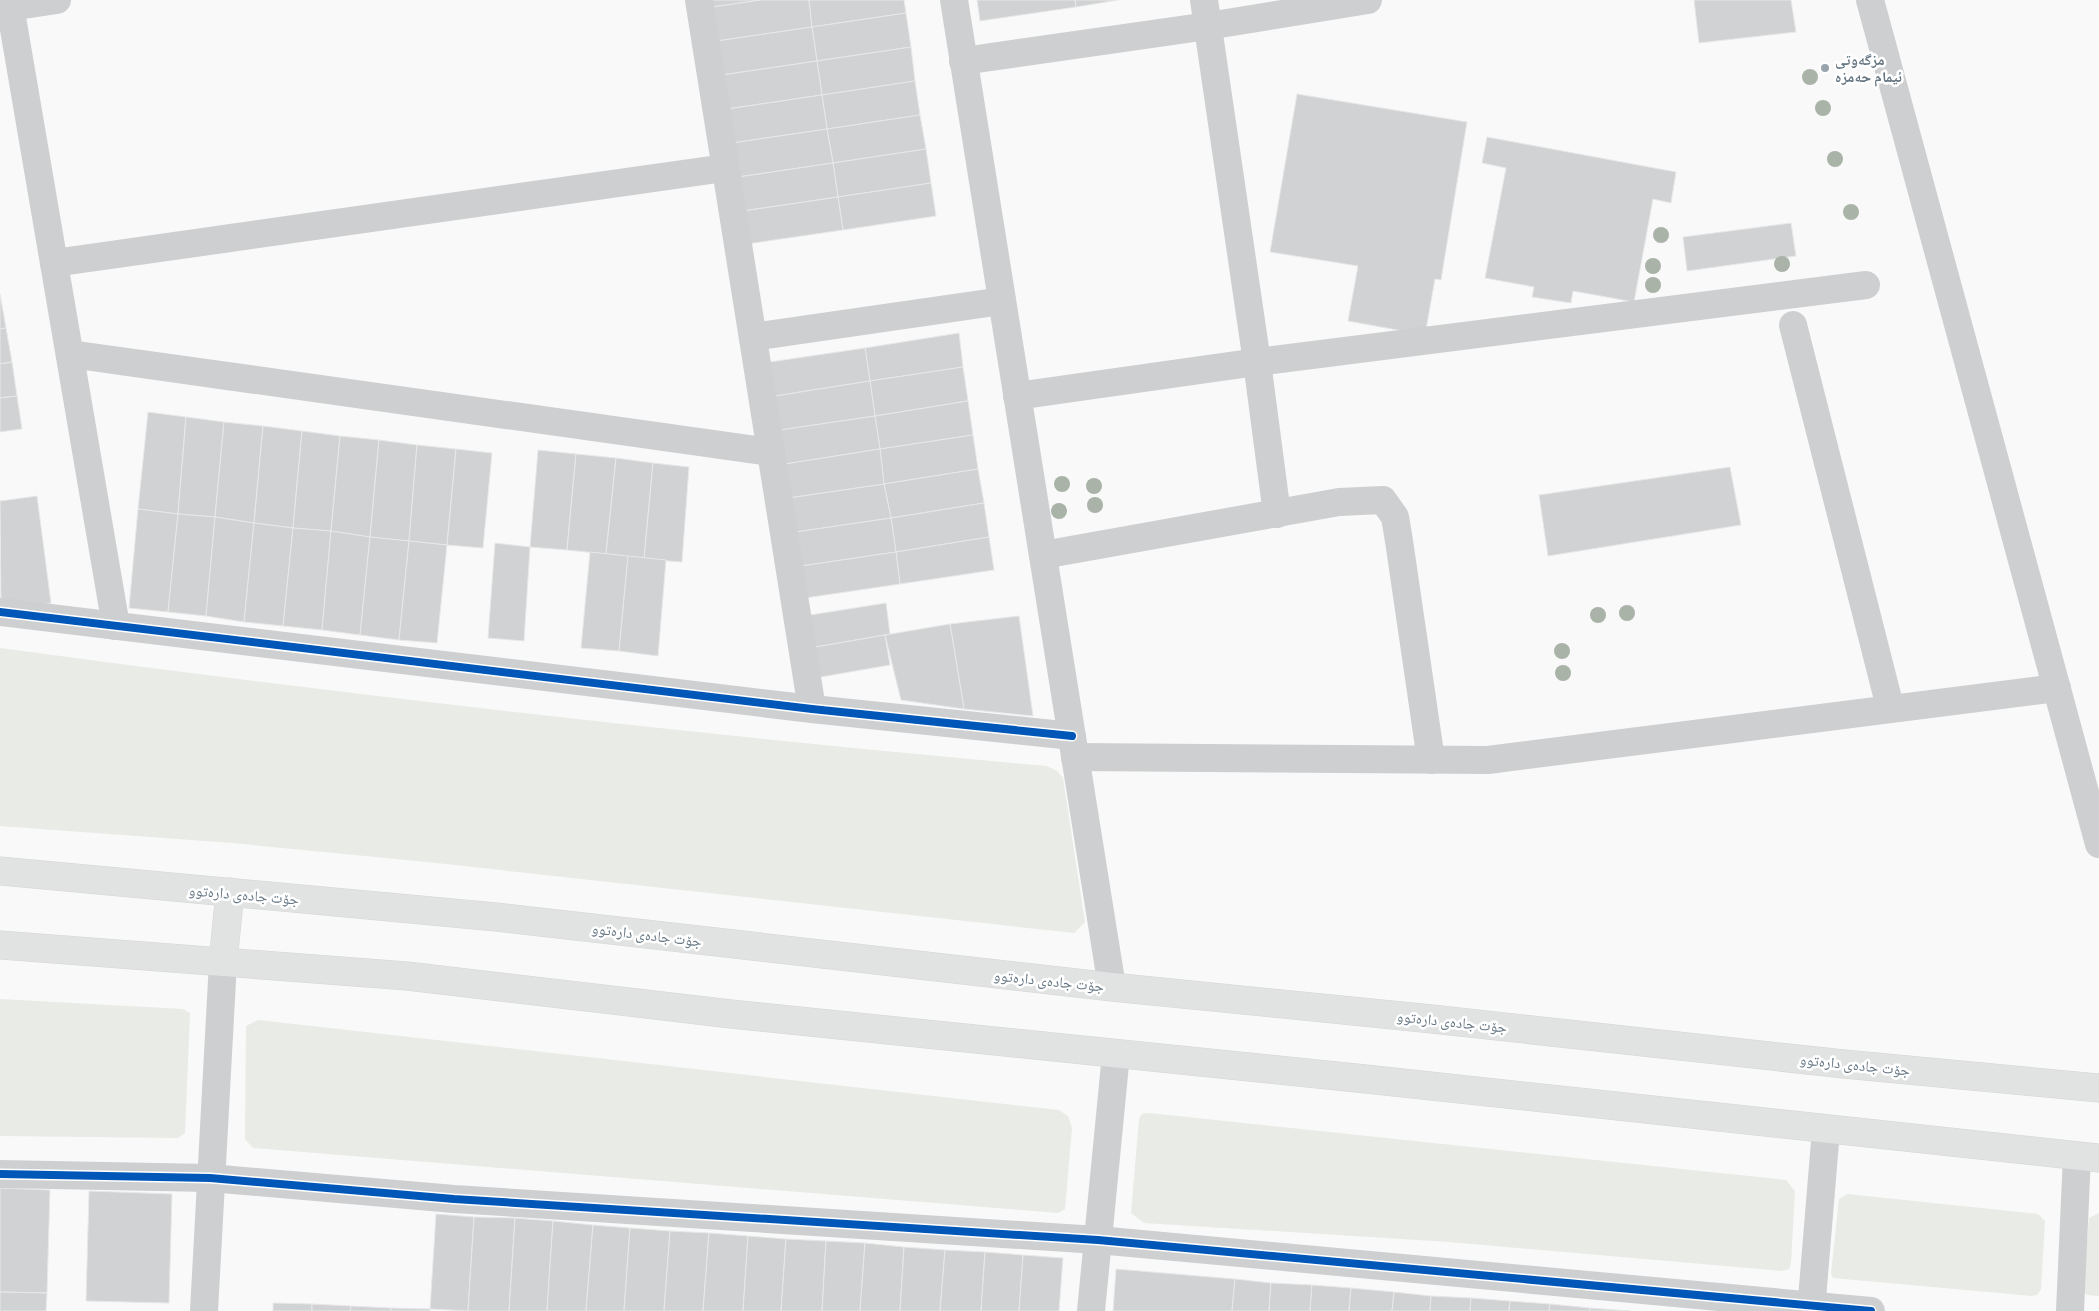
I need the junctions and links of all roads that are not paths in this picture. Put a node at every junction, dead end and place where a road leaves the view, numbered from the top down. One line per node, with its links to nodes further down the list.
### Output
1 (57, 0): 7 (street)
2 (699, 0): 10 (street)
3 (954, 0): 9 (street)
4 (1204, 0): 8 (street)
5 (1368, 0): 8 (street)
6 (1870, 0): 24 (street)
7 (9, 3): 11 (street)
8 (1208, 26): 9 (street); 17 (street)
9 (963, 61): 13 (street)
10 (726, 168): 11 (street); 15 (street)
11 (54, 263): 16 (street)
12 (1866, 285): 17 (street)
13 (1002, 301): 15 (street); 18 (street)
14 (1793, 325): 25 (street)
15 (752, 338): 19 (street)
16 (70, 354): 19 (street); 23 (street)
17 (1257, 362): 18 (street); 20 (street)
18 (1017, 396): 21 (street)
19 (771, 452): 26 (street)
20 (1276, 514): 21 (street); 28 (street)
21 (1043, 555): 27 (street)
22 (0, 612): 23 (street)
23 (116, 626): 26 (street)
24 (2057, 688): 25 (street); 29 (street)
25 (1890, 707): 28 (street)
26 (812, 709): 27 (street)
27 (1073, 747): 28 (street); 34 (street)
28 (1431, 760)
29 (2099, 844)
30 (0, 872): 31 (main road, جۆت جادەی دارەتوو)
31 (230, 892): 33 (main road); 34 (main road, جۆت جادەی دارەتوو)
32 (0, 945): 33 (main road)
33 (223, 962): 35 (main road); 40 (street)
34 (1112, 987): 36 (main road, جۆت جادەی دارەتوو)
35 (1116, 1054): 37 (main road); 41 (street)
36 (2099, 1088)
37 (1826, 1130): 38 (main road); 42 (street)
38 (2088, 1157): 46 (street)
39 (0, 1174): 40 (street)
40 (210, 1178): 41 (street); 43 (street)
41 (1098, 1240): 42 (street); 44 (street)
42 (1812, 1308): 45 (street)
43 (204, 1311)
44 (1091, 1311)
45 (1871, 1311)
46 (2070, 1311)

